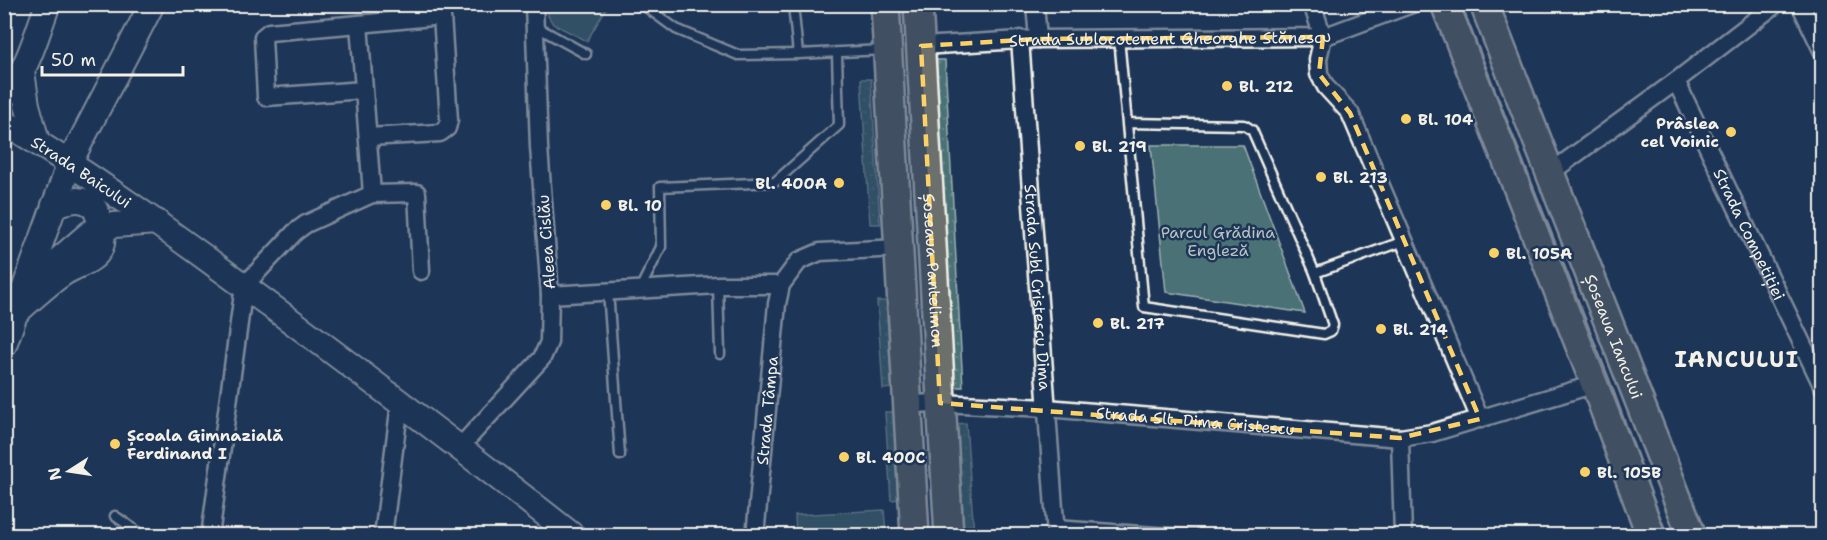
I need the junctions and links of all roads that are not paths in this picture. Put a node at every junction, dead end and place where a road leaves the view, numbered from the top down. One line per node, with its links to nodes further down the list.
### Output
1 (48, 4): 28 (main road)
2 (152, 4): 36 (main road)
3 (534, 4): 17 (street, Aleea Cislău)
4 (642, 4): 27 (lane)
5 (793, 4): 27 (lane)
6 (885, 4): 23 (main road, Șoseaua Pantelimon)
7 (918, 4): 22 (main road, Șoseaua Pantelimon)
8 (1035, 4): 21 (street)
9 (1312, 4): 18 (street)
10 (1412, 4): 18 (street, Strada Sublocotenent Gheorghe Stănescu)
11 (1445, 4): 56 (main road)
12 (1485, 4): 37 (main road, Șoseaua Iancului)
13 (1776, 4): 29 (street)
14 (1800, 4): 24 (street)
15 (442, 10): 16 (street); 34 (street)
16 (359, 24): 30 (street); 30 (street)
17 (535, 26): 26 (lane); 52 (street, Aleea Cislău)
18 (1323, 37): 19 (street, Strada Sublocotenent Gheorghe Stănescu); 42 (street)
19 (1119, 38): 21 (street, Strada Sublocotenent Gheorghe Stănescu); 33 (lane)
20 (1020, 39): 21 (street, Strada Sublocotenent Gheorghe Stănescu); 22 (street, Strada Sublocotenent Gheorghe Stănescu); 61 (street, Strada Subl Cristescu Dima)
21 (1038, 39)
22 (921, 46): 59 (main road, Șoseaua Pantelimon)
23 (888, 50): 25 (lane); 43 (main road, Șoseaua Pantelimon)
24 (1822, 50)
25 (837, 52): 27 (lane); 49 (lane)
26 (586, 54)
27 (798, 54)
28 (22, 72): 31 (main road); 35 (main road)
29 (1676, 81): 37 (street); 57 (street, Strada Competiției)
30 (364, 90): 34 (street)
31 (4, 95)
32 (4, 122): 35 (main road, Strada Baicului)
33 (1127, 123): 45 (lane); 45 (lane)
34 (368, 137): 38 (street)
35 (37, 141): 36 (main road, Strada Baicului)
36 (70, 162): 39 (main road); 40 (main road, Strada Baicului)
37 (1550, 173): 78 (main road, Șoseaua Iancului)
38 (372, 194): 44 (street); 48 (street)
39 (54, 205): 41 (main road); 50 (main road)
40 (157, 222): 41 (main road); 48 (main road, Strada Baicului)
41 (101, 230): 50 (main road); 53 (main road)
42 (1404, 241): 45 (lane); 62 (street)
43 (899, 248): 47 (street, Strada Tâmpa); 60 (main road, Șoseaua Pantelimon)
44 (421, 271)
45 (1315, 273)
46 (718, 285): 47 (street); 49 (street); 55 (lane)
47 (781, 285): 72 (street, Strada Tâmpa)
48 (244, 286): 58 (main road, Strada Baicului); 70 (street)
49 (640, 289): 51 (street)
50 (24, 291): 53 (main road)
51 (608, 291): 52 (street); 65 (lane)
52 (550, 295): 64 (street, Aleea Cislău)
53 (15, 314): 54 (main road)
54 (4, 345)
55 (720, 354)
56 (1595, 384): 62 (street, Strada Slt. Dima Cristescu); 77 (main road)
57 (1822, 385)
58 (400, 403): 64 (main road, Strada Baicului); 71 (street)
59 (940, 403): 60 (street, Strada Slt. Dima Cristescu); 61 (street, Strada Slt. Dima Cristescu); 74 (main road, Șoseaua Pantelimon)
60 (908, 404): 73 (main road, Șoseaua Pantelimon)
61 (1047, 408): 63 (street, Strada Slt. Dima Cristescu); 67 (street, Strada Subl Cristescu Dima)
62 (1480, 419): 63 (street, Strada Slt. Dima Cristescu)
63 (1400, 438): 76 (street)
64 (460, 447): 68 (main road, Strada Baicului)
65 (620, 456)
66 (115, 516): 69 (lane)
67 (1055, 530): 75 (lane)
68 (561, 531)
69 (144, 536)
70 (210, 536)
71 (383, 536)
72 (755, 536)
73 (915, 536)
74 (949, 536)
75 (1215, 536)
76 (1403, 536)
77 (1651, 536)
78 (1692, 536)

